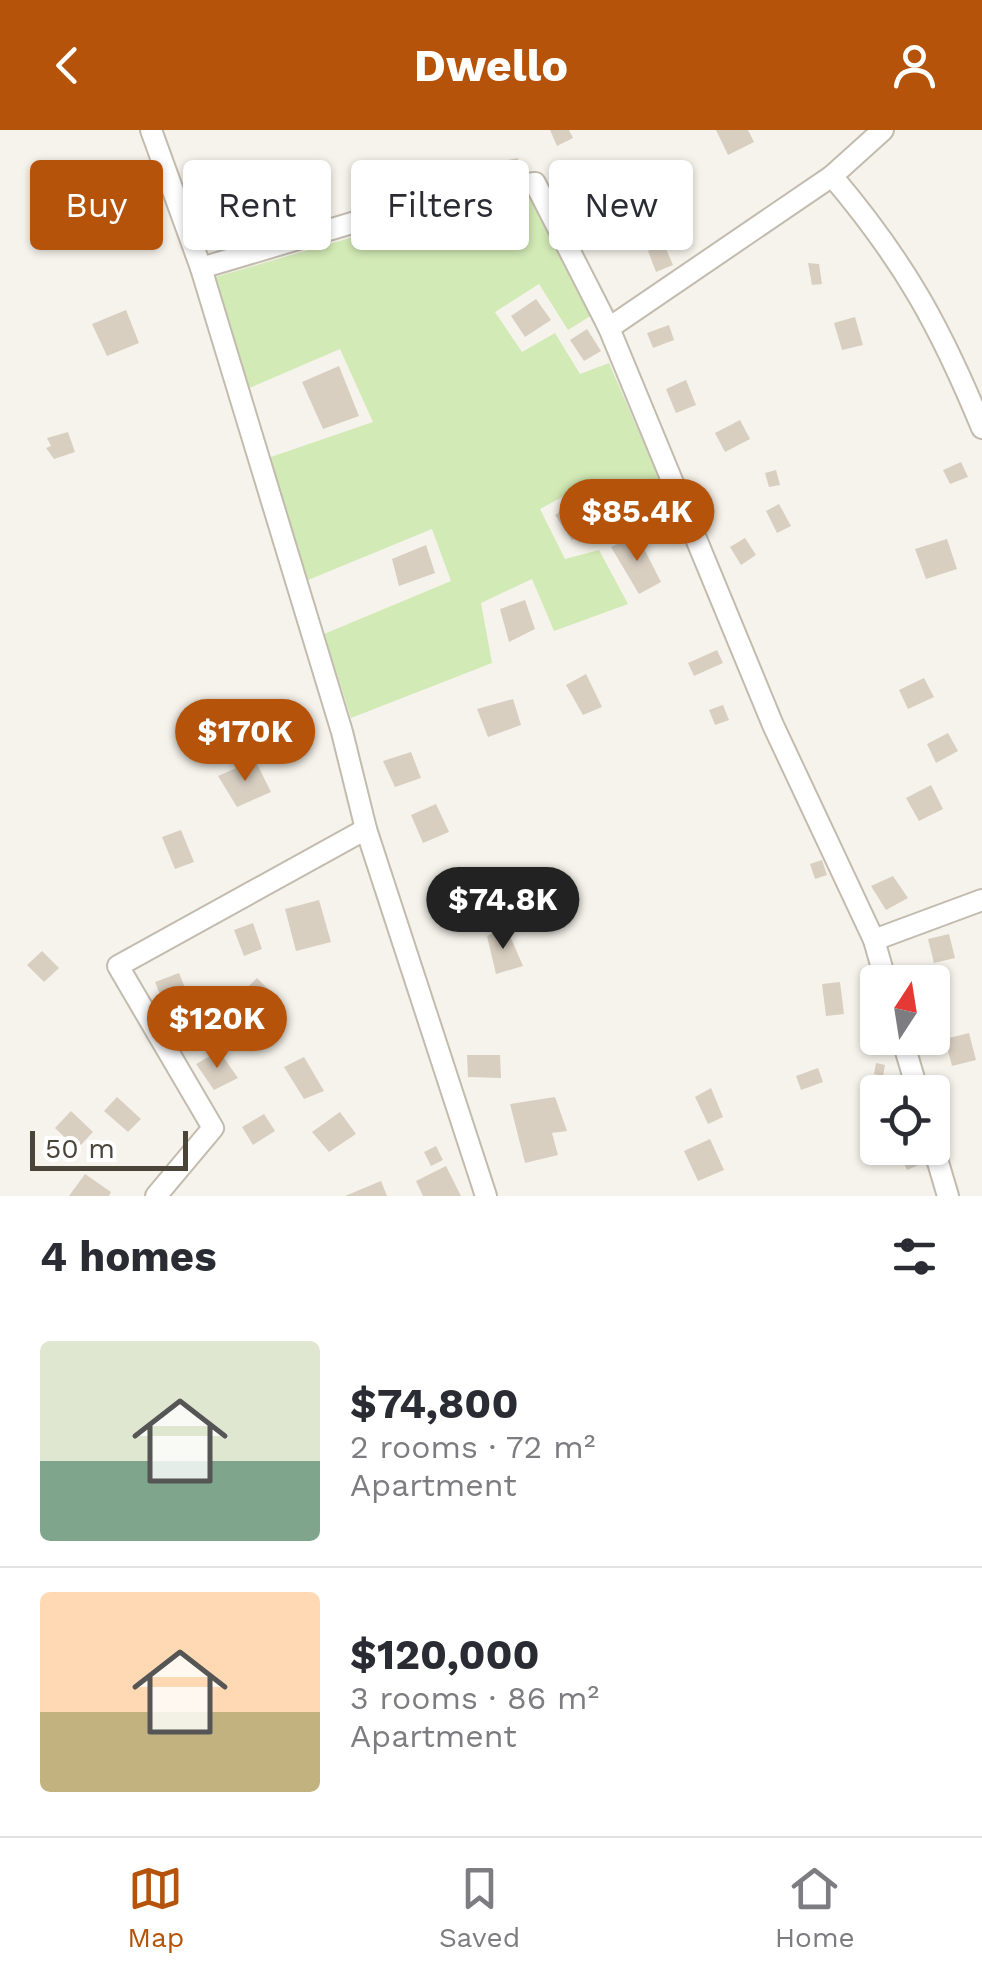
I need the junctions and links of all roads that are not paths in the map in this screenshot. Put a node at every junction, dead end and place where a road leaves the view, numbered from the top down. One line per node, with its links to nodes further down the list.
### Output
1 (150, 130): 4 (street)
2 (883, 130): 3 (street)
3 (832, 176): 5 (street); 6 (street)
4 (201, 268): 5 (street); 7 (street)
5 (609, 328): 9 (street)
6 (982, 428)
7 (366, 828): 12 (street); 13 (street)
8 (982, 900): 9 (street)
9 (874, 940): 10 (street)
10 (881, 965)
11 (939, 1165): 14 (street)
12 (156, 1196)
13 (486, 1196)
14 (948, 1196)

